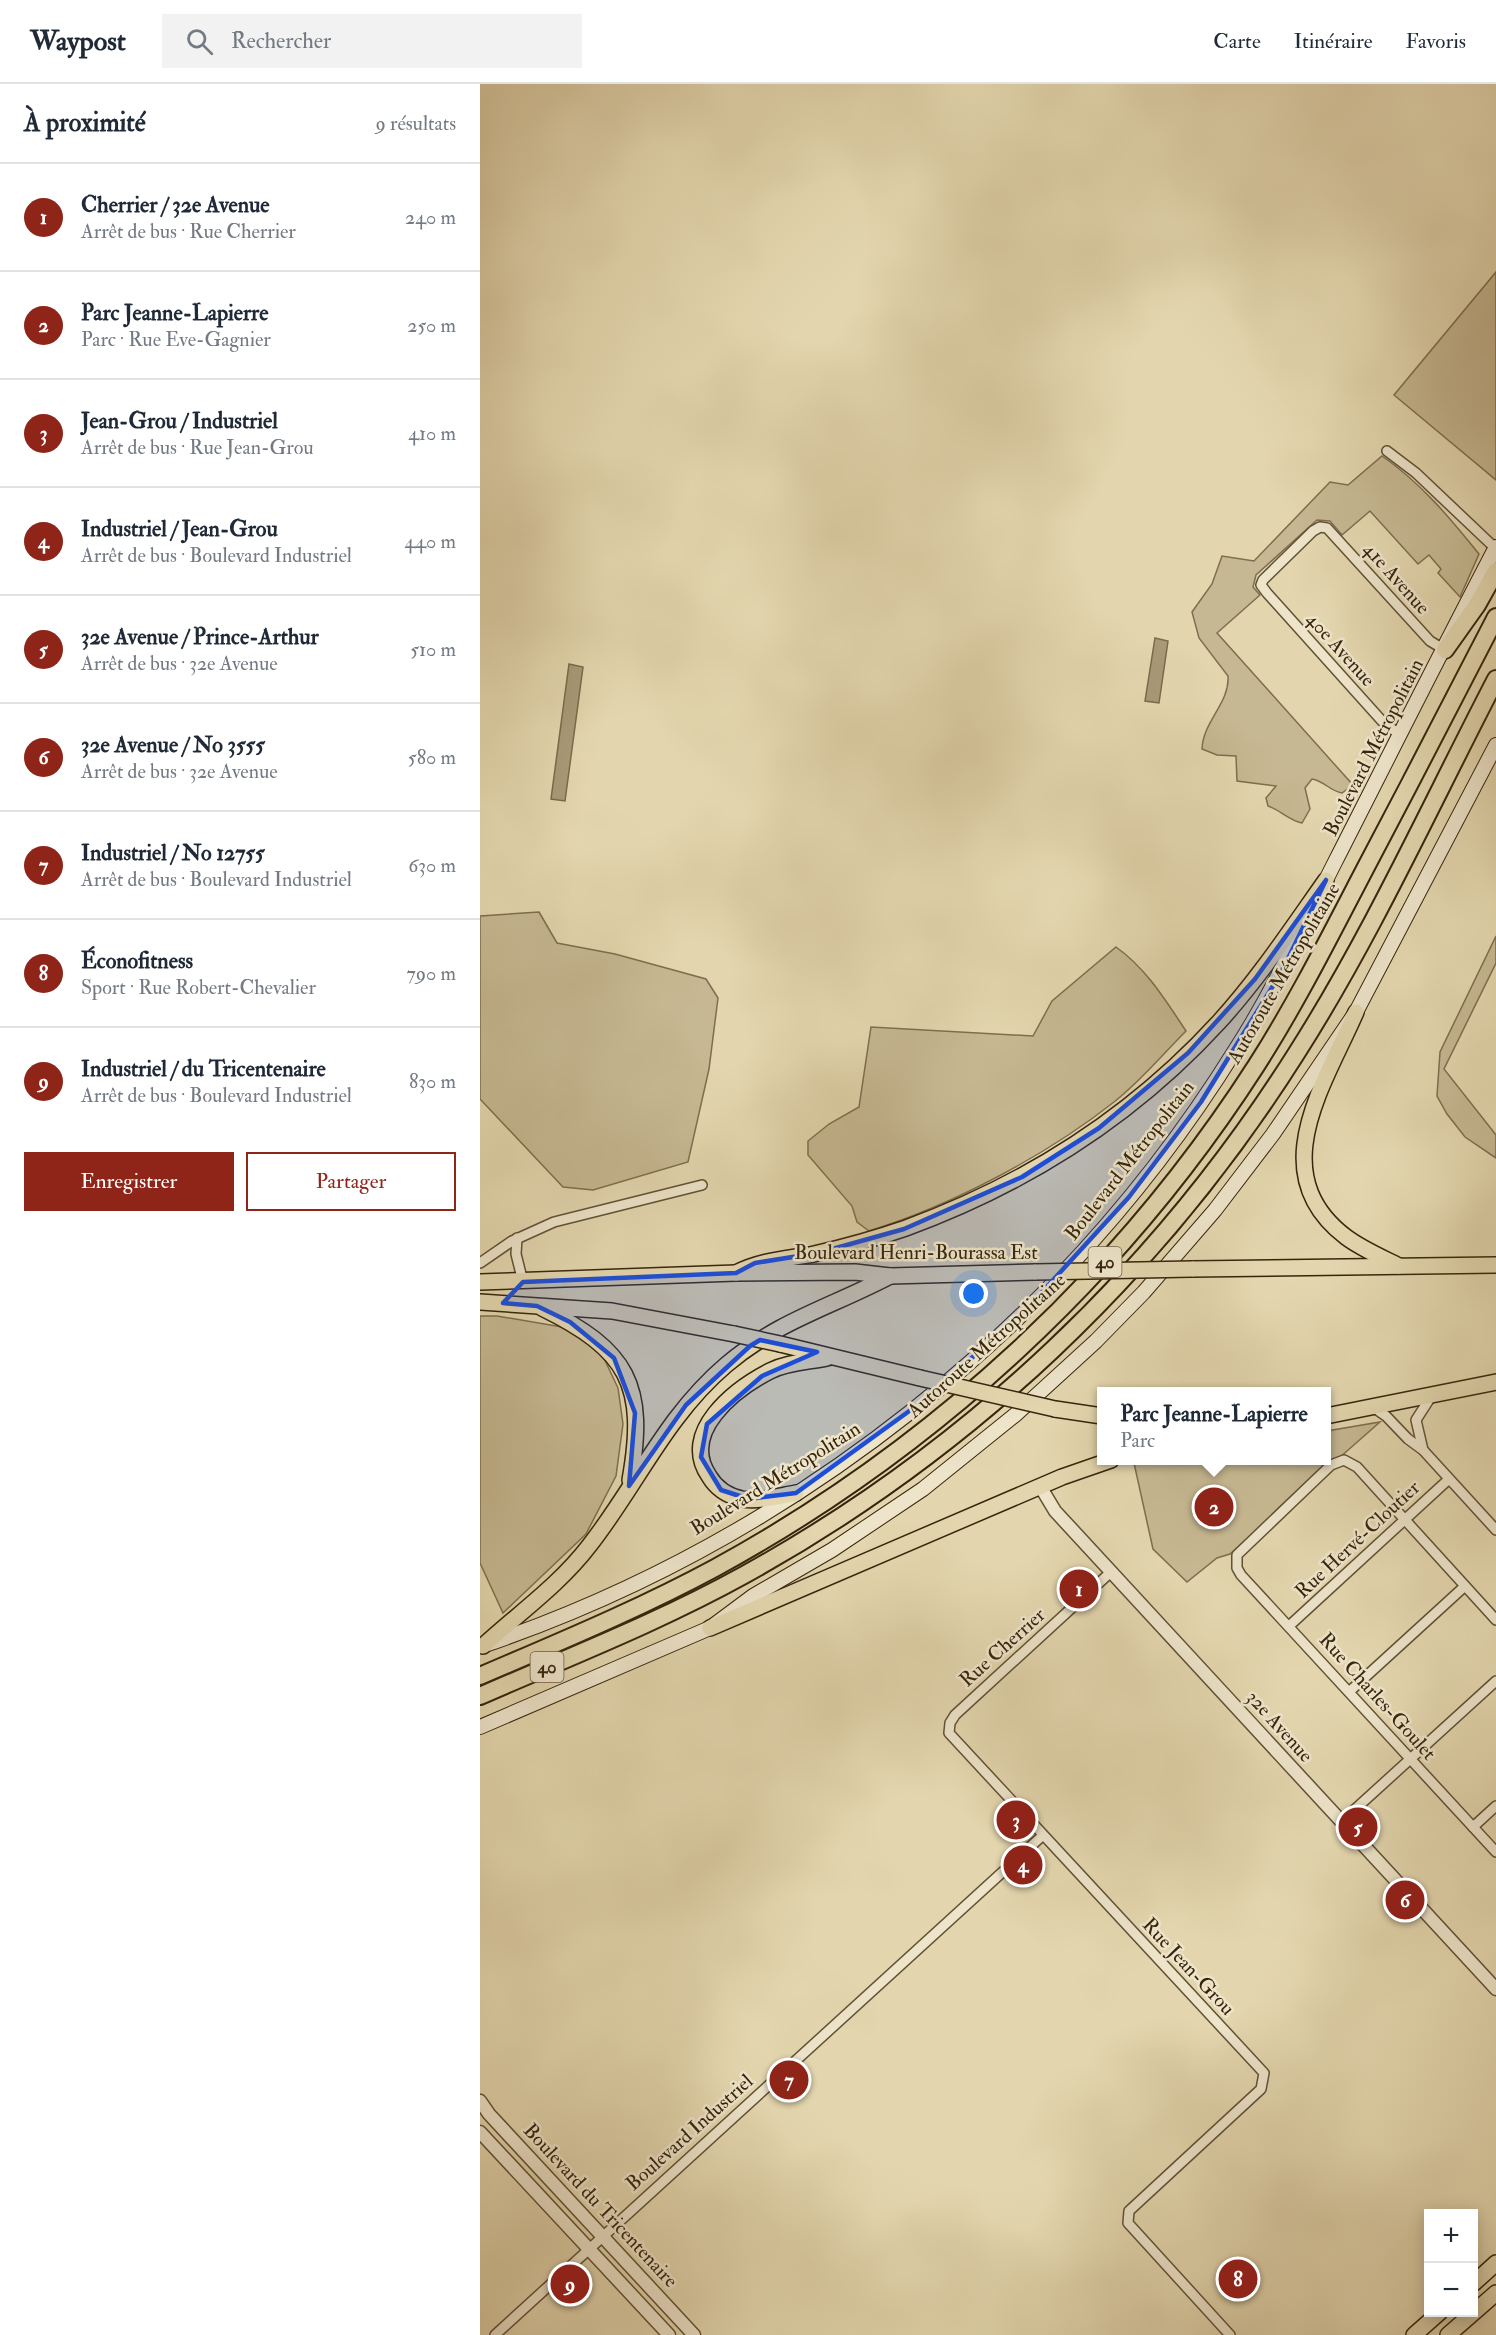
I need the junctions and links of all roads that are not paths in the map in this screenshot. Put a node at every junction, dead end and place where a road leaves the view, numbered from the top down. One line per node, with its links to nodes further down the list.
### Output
1 (1387, 451): 3 (street)
2 (1325, 527): 6 (street, 41e Avenue); 8 (street, 40e Avenue)
3 (1496, 548): 6 (main road, Boulevard Métropolitain)
4 (1496, 571): 6 (highway)
5 (1496, 617): 44 (highway, Autoroute Métropolitaine / 40)
6 (1445, 650): 8 (main road, Boulevard Métropolitain)
7 (1496, 679): 47 (highway, 40)
8 (1400, 735): 10 (main road, Boulevard Métropolitain)
9 (1496, 744): 11 (main road)
10 (1326, 880): 17 (main road); 35 (main road, Boulevard Métropolitain)
11 (1356, 1012): 16 (main road); 42 (main road)
12 (702, 1185): 13 (street)
13 (517, 1238): 14 (street); 20 (street)
14 (480, 1263)
15 (1496, 1264): 16 (main road, Boulevard Henri-Bourassa Est)
16 (1399, 1266): 18 (main road, Boulevard Henri-Bourassa Est, bridge)
17 (736, 1273): 18 (main road, Boulevard Henri-Bourassa Est); 20 (main road, Boulevard Henri-Bourassa Est)
18 (890, 1276): 33 (main road)
19 (480, 1282): 20 (main road, Boulevard Henri-Bourassa Est)
20 (523, 1282): 22 (main road)
21 (480, 1302): 22 (main road)
22 (503, 1303): 23 (main road)
23 (537, 1306): 24 (main road, bridge); 33 (main road)
24 (828, 1358): 28 (main road, bridge); 35 (main road)
25 (1496, 1382): 26 (main road)
26 (1432, 1395): 27 (main road); 30 (street)
27 (1372, 1407): 29 (main road); 30 (street)
28 (1097, 1415)
29 (1331, 1415)
30 (1423, 1450): 32 (street)
31 (1100, 1465): 34 (main road)
32 (1449, 1479): 36 (street, Rue Hervé-Cloutier); 37 (street)
33 (629, 1486): 43 (main road)
34 (1040, 1486): 38 (street, 32e Avenue); 42 (main road)
35 (796, 1493): 43 (main road, Boulevard Métropolitain)
36 (1405, 1520): 39 (street); 41 (street, Rue Hervé-Cloutier); 41 (street, Rue Charles-Goulet)
37 (1496, 1530)
38 (1112, 1571): 49 (street, Rue Cherrier); 52 (street, 32e Avenue)
39 (1465, 1586): 40 (street); 46 (street)
40 (1496, 1620)
41 (1289, 1626): 46 (street, Rue Charles-Goulet)
42 (710, 1628): 48 (main road)
43 (481, 1646)
44 (480, 1676)
45 (1496, 1681): 50 (street)
46 (1350, 1691): 50 (street, Rue Charles-Goulet)
47 (480, 1696)
48 (480, 1727)
49 (949, 1728): 54 (street, Rue Jean-Grou)
50 (1410, 1758): 52 (street); 53 (street, Rue Charles-Goulet)
51 (1496, 1806): 53 (street)
52 (1341, 1821): 56 (street, 32e Avenue)
53 (1473, 1827): 55 (street, Rue Charles-Goulet)
54 (1042, 1836): 59 (street, Boulevard Industriel); 70 (street, Rue Jean-Grou)
55 (1496, 1852)
56 (1496, 1989)
57 (480, 2101): 59 (street, Boulevard du Tricentenaire)
58 (480, 2132): 60 (street, Boulevard du Tricentenaire)
59 (602, 2235): 60 (street, Boulevard Industriel); 69 (street, Boulevard du Tricentenaire)
60 (589, 2247): 67 (street, Boulevard Industriel); 68 (street, Boulevard du Tricentenaire)
61 (1496, 2263): 62 (main road)
62 (1478, 2279)
63 (1496, 2293): 64 (main road)
64 (1478, 2305)
65 (1435, 2317): 71 (main road)
66 (1465, 2317): 72 (main road)
67 (495, 2335)
68 (669, 2335)
69 (694, 2335)
70 (1230, 2335)
71 (1414, 2335)
72 (1448, 2335)

